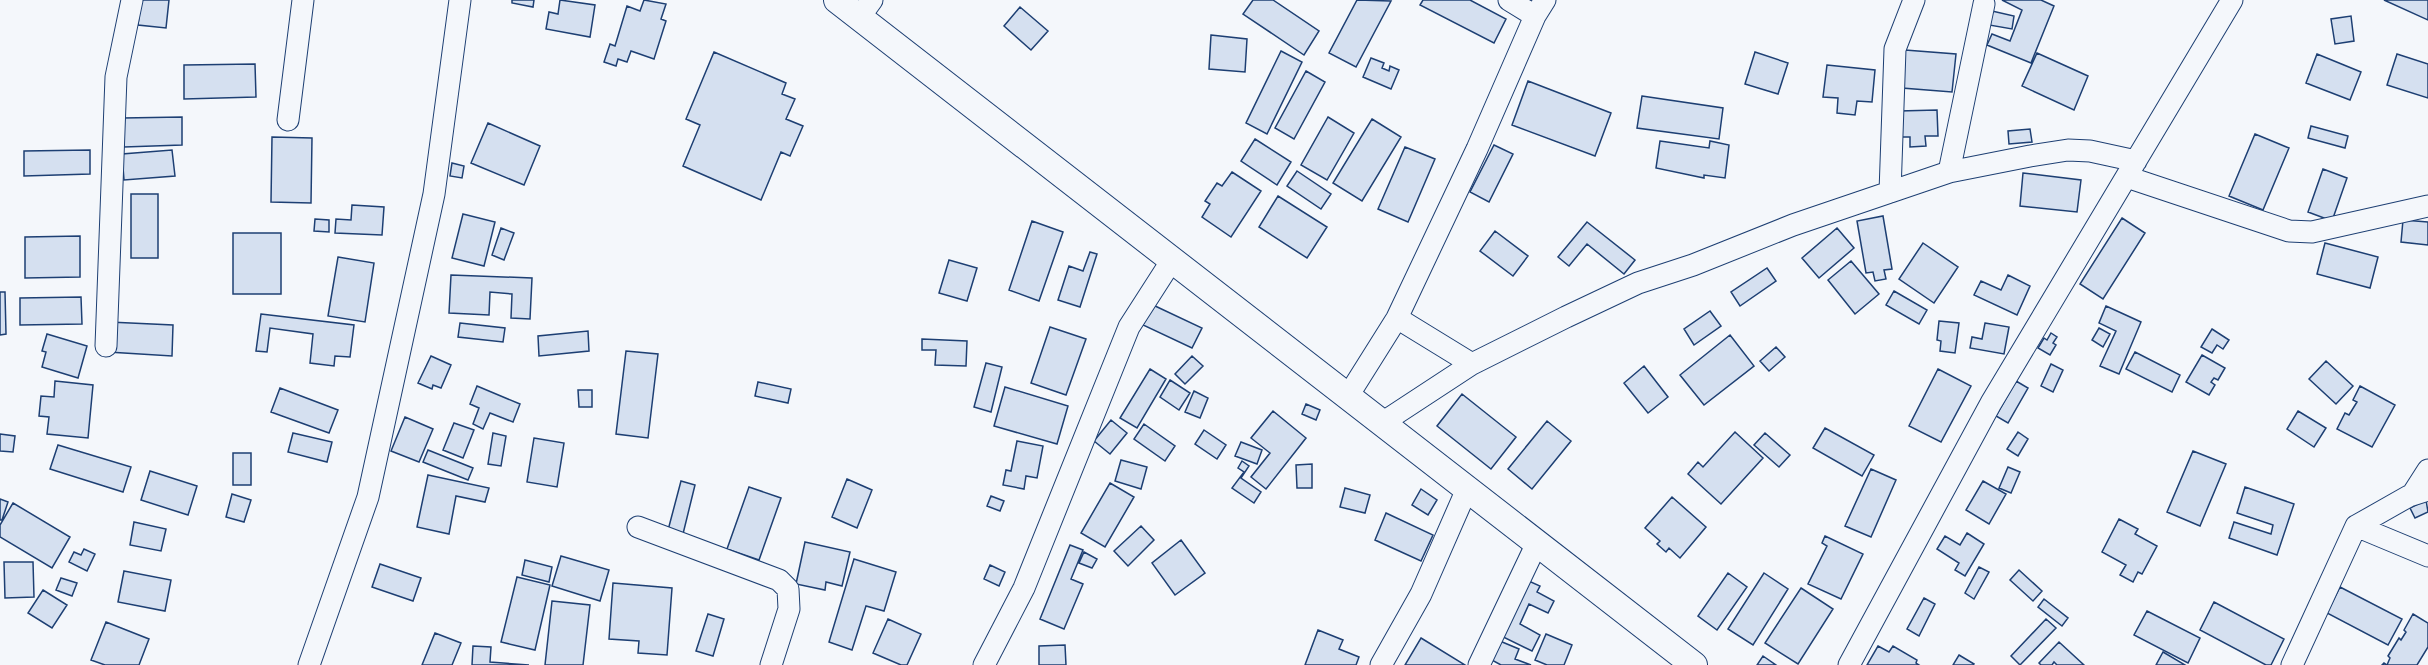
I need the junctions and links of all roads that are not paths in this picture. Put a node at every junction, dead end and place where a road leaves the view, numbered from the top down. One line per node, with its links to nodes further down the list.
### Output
1 (132, 0): 18 (street)
2 (303, 0): 11 (street)
3 (460, 0): 29 (street)
4 (837, 0): 10 (main road)
5 (1509, 0): 9 (street)
6 (1914, 0): 14 (street)
7 (2232, 0): 12 (street)
8 (1984, 4): 13 (street)
9 (1540, 8): 17 (street)
10 (866, 9): 16 (main road)
11 (288, 120)
12 (2132, 169): 13 (street); 15 (street); 35 (street)
13 (1949, 172): 14 (street)
14 (1890, 192): 19 (street)
15 (2428, 206)
16 (1172, 260): 20 (main road); 31 (street)
17 (1397, 318): 19 (street); 20 (street)
18 (106, 346)
19 (1472, 364): 21 (street)
20 (1348, 396): 21 (main road)
21 (1382, 423): 23 (main road)
22 (2428, 470): 24 (street)
23 (1467, 489): 27 (main road); 32 (street)
24 (2420, 493): 25 (street)
25 (2356, 526): 28 (street); 36 (street)
26 (638, 527): 30 (street)
27 (1538, 543): 33 (street); 34 (main road)
28 (2428, 556)
29 (309, 665)
30 (771, 665)
31 (984, 665)
32 (1381, 665)
33 (1479, 665)
34 (1694, 665)
35 (1850, 665)
36 (2292, 665)

